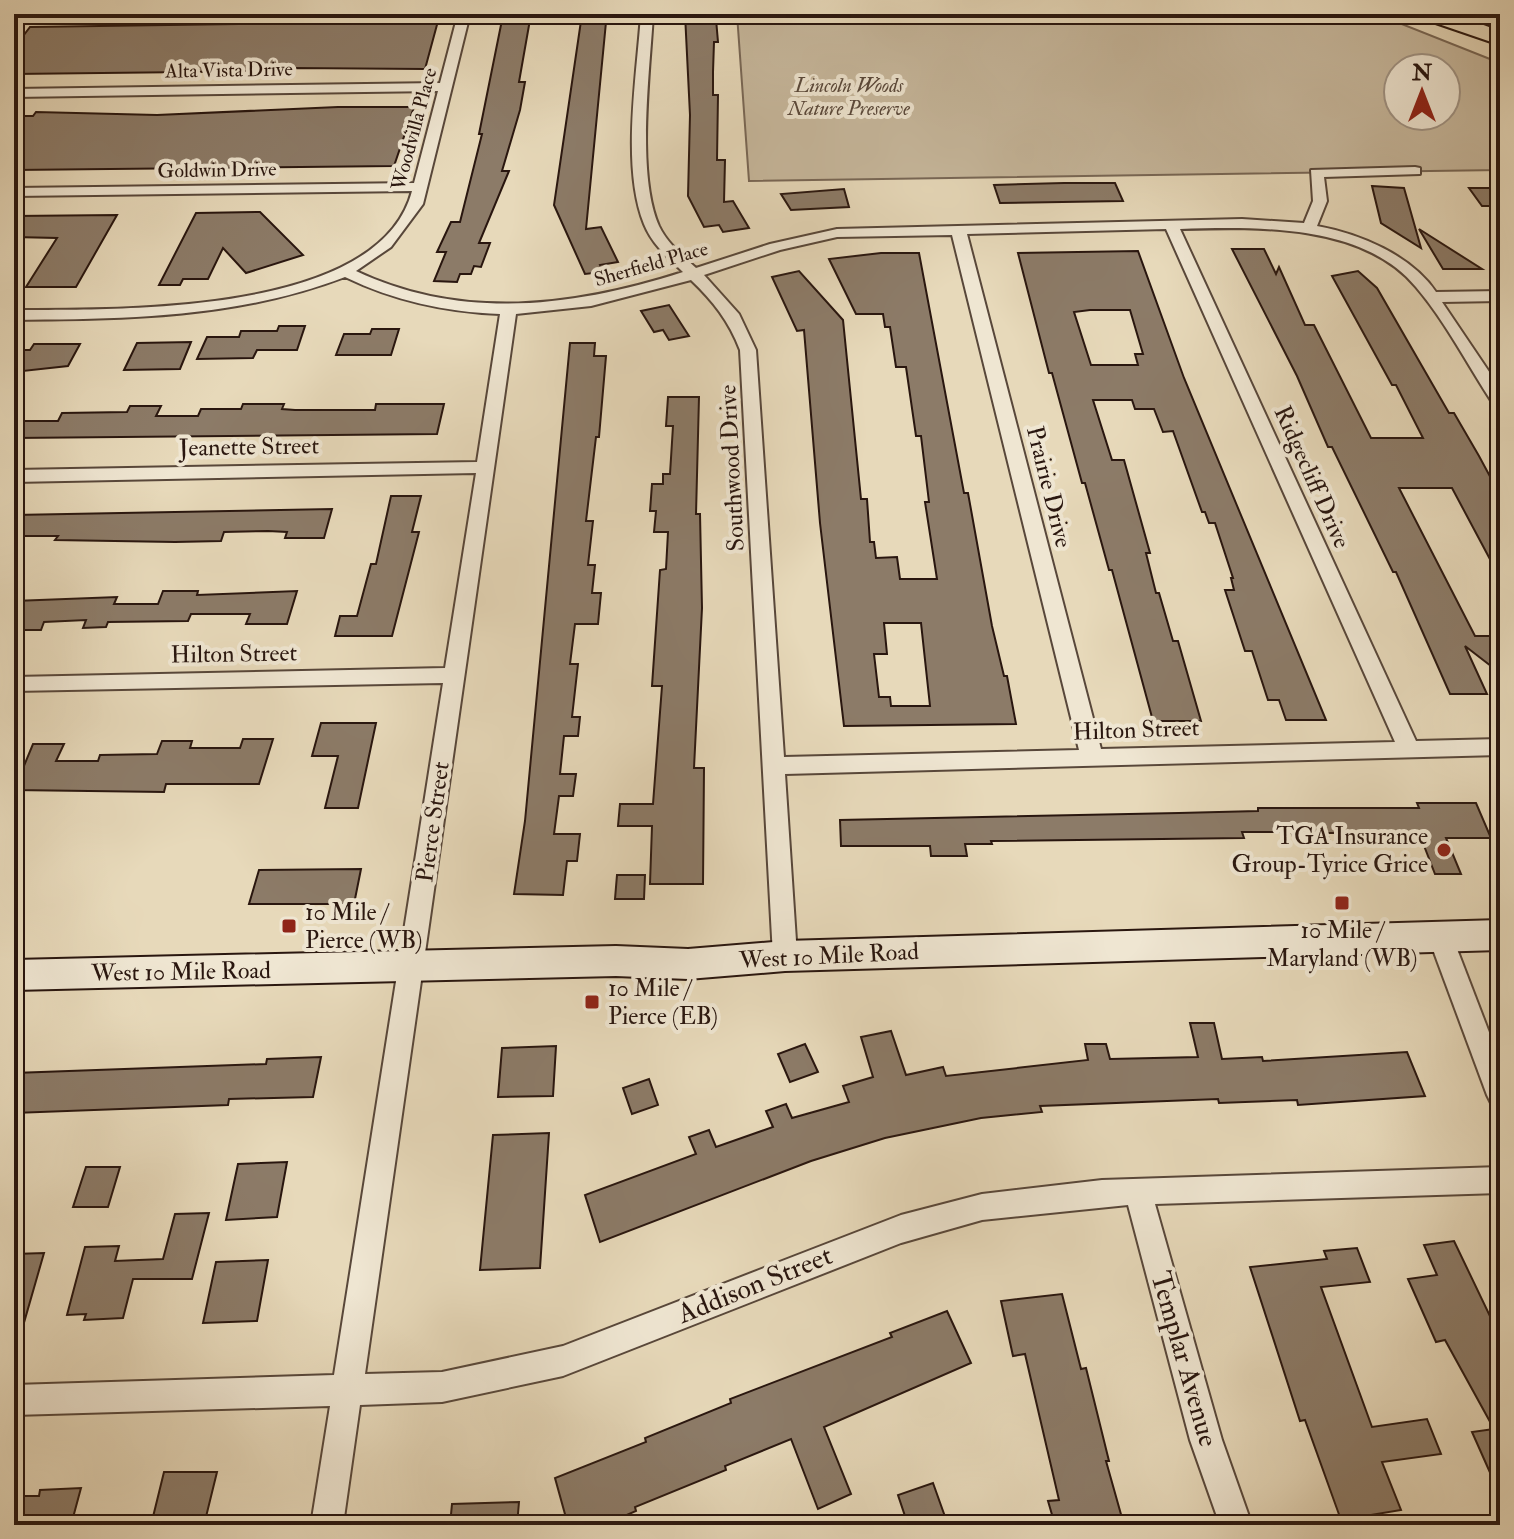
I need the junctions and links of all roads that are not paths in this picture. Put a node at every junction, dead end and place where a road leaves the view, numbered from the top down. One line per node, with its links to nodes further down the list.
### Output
1 (464, 14): 5 (street, Woodvilla Place)
2 (647, 14): 14 (street, Southwood Drive)
3 (1432, 14): 4 (highway)
4 (1500, 38)
5 (445, 87): 6 (street, Alta Vista Drive); 8 (street, Woodvilla Place)
6 (14, 93)
7 (1415, 171): 12 (street)
8 (421, 187): 9 (street, Goldwin Drive); 13 (street, Woodvilla Place)
9 (14, 192)
10 (1171, 225): 11 (street, Sherfield Place); 12 (street, Sherfield Place); 25 (street, Ridgecliff Drive)
11 (958, 228): 14 (street, Sherfield Place); 26 (street, Prairie Drive)
12 (1309, 228): 16 (street, Sherfield Place)
13 (343, 270): 17 (street, Sherfield Place); 18 (street)
14 (694, 273): 17 (street, Sherfield Place); 27 (street, Southwood Drive)
15 (1500, 296): 16 (street)
16 (1433, 297): 19 (street, Sherfield Place)
17 (509, 310): 20 (street, Pierce Street)
18 (14, 315)
19 (1500, 401)
20 (486, 467): 21 (street, Jeanette Street); 22 (street, Pierce Street)
21 (14, 476)
22 (454, 675): 23 (street, Hilton Street); 31 (street, Pierce Street)
23 (14, 684)
24 (1500, 747): 25 (street, Hilton Street)
25 (1409, 749): 26 (street, Hilton Street)
26 (1092, 757): 27 (street, Hilton Street)
27 (774, 766): 30 (street, Southwood Drive)
28 (1500, 935): 29 (main road, West 10 Mile Road)
29 (1440, 936): 30 (main road, West 10 Mile Road); 33 (street)
30 (785, 956): 31 (main road, West 10 Mile Road)
31 (412, 967): 32 (main road, West 10 Mile Road); 36 (street, Pierce Street)
32 (14, 975)
33 (1500, 1095)
34 (1500, 1180): 35 (street, Addison Street)
35 (1138, 1192): 36 (street, Addison Street); 39 (street, Templar Avenue)
36 (347, 1390): 37 (street, Addison Street); 38 (street, Pierce Street)
37 (14, 1400)
38 (327, 1525)
39 (1236, 1525)

